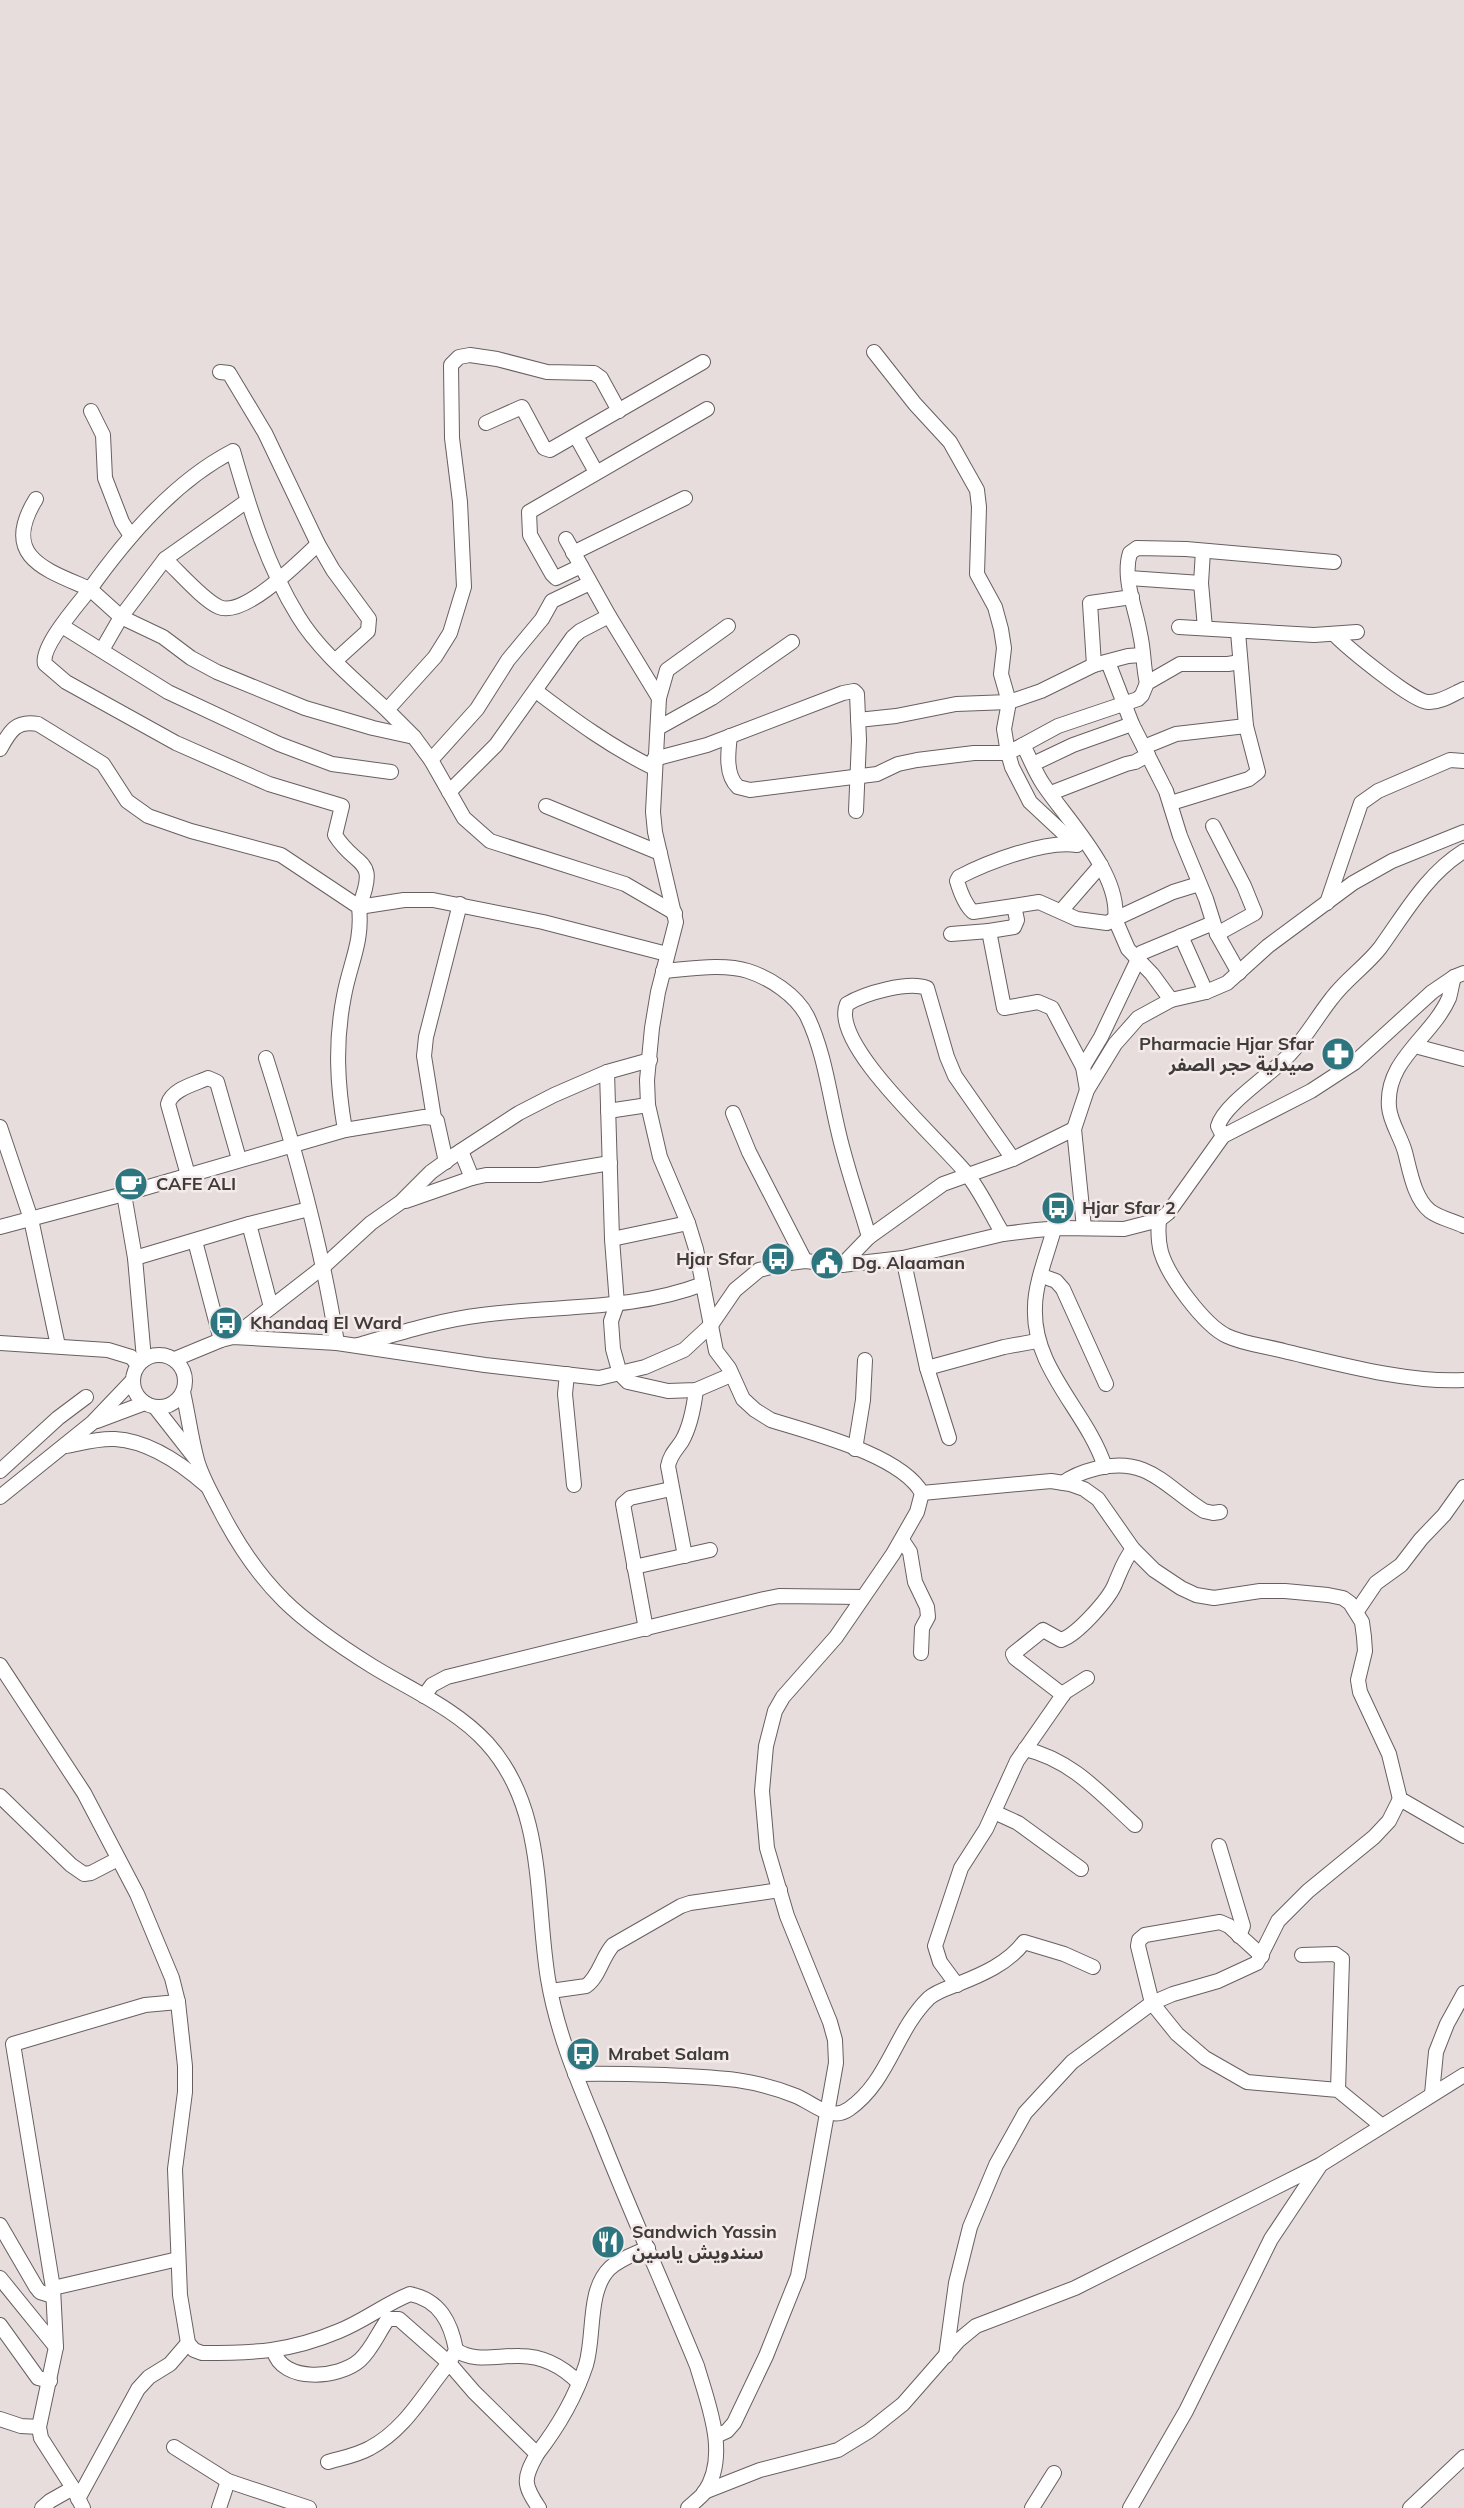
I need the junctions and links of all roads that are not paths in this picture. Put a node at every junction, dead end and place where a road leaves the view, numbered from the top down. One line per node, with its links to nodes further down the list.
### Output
1 (874, 352): 48 (street)
2 (703, 362): 6 (street)
3 (220, 372): 16 (street)
4 (706, 409): 9 (street)
5 (92, 411): 14 (street)
6 (619, 411): 8 (street); 50 (street)
7 (486, 423): 8 (street)
8 (576, 436): 9 (street)
9 (596, 471): 22 (street)
10 (685, 498): 18 (street)
11 (36, 499): 13 (street)
12 (247, 501): 14 (street); 20 (street); 24 (street)
13 (10, 523)
14 (131, 536): 27 (street)
15 (566, 539): 18 (street)
16 (318, 544): 24 (street); 41 (street)
17 (1203, 551): 21 (street); 23 (street); 26 (street)
18 (573, 553): 22 (street)
19 (12, 558): 27 (street)
20 (165, 559): 24 (street); 30 (street)
21 (1334, 562)
22 (581, 566): 25 (street)
23 (1129, 578): 26 (street); 28 (street)
24 (279, 580): 41 (street)
25 (590, 583): 29 (street); 61 (street)
26 (1202, 583): 34 (street)
27 (90, 589): 30 (street); 31 (street)
28 (1132, 597): 40 (street); 43 (street)
29 (608, 616): 46 (street); 47 (street)
30 (121, 617): 39 (street); 56 (street)
31 (62, 626): 39 (street); 82 (street)
32 (728, 626): 47 (street)
33 (1179, 627): 34 (street)
34 (1205, 628): 35 (street)
35 (1238, 632): 37 (street); 42 (street)
36 (1357, 632): 37 (street)
37 (1335, 635): 45 (street)
38 (792, 642): 54 (street)
39 (102, 650): 65 (street)
40 (1142, 655): 43 (street); 44 (street)
41 (336, 660): 50 (street)
42 (1240, 662): 44 (street); 53 (street)
43 (1101, 663): 48 (street); 49 (street)
44 (1147, 683): 49 (street)
45 (1464, 689)
46 (537, 691): 63 (street); 67 (street)
47 (659, 698): 54 (street)
48 (1009, 702): 51 (street); 60 (street)
49 (1123, 705): 52 (street); 57 (street)
50 (387, 710): 56 (street)
51 (858, 720): 55 (street); 66 (street)
52 (1132, 724): 59 (street); 64 (street)
53 (1246, 726): 59 (street); 69 (street)
54 (658, 728): 63 (street)
55 (730, 736): 63 (street); 66 (street)
56 (414, 737): 61 (street)
57 (1023, 745): 60 (street); 64 (street)
58 (0, 749): 82 (street)
59 (1146, 751): 68 (street); 69 (street)
60 (1008, 753): 66 (street); 74 (street)
61 (431, 760): 67 (street)
62 (1464, 761): 79 (street)
63 (654, 763): 76 (street)
64 (1033, 764): 68 (street)
65 (391, 772)
66 (856, 777): 71 (street)
67 (449, 792): 84 (street)
68 (1051, 793): 74 (street)
69 (1171, 803): 78 (street)
70 (546, 806): 76 (street)
71 (856, 811)
72 (1213, 826): 86 (street)
73 (1464, 832): 79 (street)
74 (1082, 846): 77 (street); 81 (street)
75 (1464, 851): 113 (street)
76 (660, 853): 84 (street)
77 (1101, 865): 83 (street); 85 (street)
78 (1199, 884): 85 (street); 86 (street)
79 (1327, 903): 93 (street)
80 (460, 904): 82 (street); 90 (street); 108 (street)
81 (1014, 906): 83 (street); 87 (street)
82 (359, 907): 112 (street)
83 (1061, 911): 85 (street)
84 (675, 913): 90 (street)
85 (1115, 919): 91 (street)
86 (1215, 928): 89 (street); 93 (street)
87 (989, 931): 88 (street); 101 (street)
88 (951, 934)
89 (1181, 936): 91 (street); 95 (street)
90 (667, 954): 92 (street)
91 (1138, 957): 96 (street); 101 (street)
92 (663, 971): 99 (street); 135 (street)
93 (1239, 973): 95 (street)
94 (1459, 975): 97 (street); 113 (street)
95 (1206, 992): 96 (street)
96 (1171, 1000): 103 (street)
97 (1415, 1046): 100 (street); 107 (street)
98 (266, 1058): 114 (street)
99 (650, 1059): 102 (street); 104 (street)
100 (1464, 1059)
101 (1083, 1067): 103 (street)
102 (607, 1072): 105 (street); 115 (street)
103 (1087, 1090): 111 (street)
104 (648, 1105): 105 (street); 128 (street)
105 (608, 1111): 119 (street)
106 (733, 1112): 140 (street)
107 (1390, 1114): 109 (street); 130 (street)
108 (434, 1118): 112 (street); 118 (street)
109 (1376, 1122)
110 (0, 1127): 126 (street)
111 (1074, 1129): 117 (street); 132 (street)
112 (345, 1130): 114 (street)
113 (1223, 1136): 127 (street)
114 (293, 1145): 116 (street); 125 (street)
115 (461, 1151): 118 (street); 122 (street)
116 (239, 1159): 120 (street); 120 (street)
117 (1013, 1159): 121 (street); 121 (street)
118 (446, 1162): 124 (street)
119 (610, 1163): 122 (street); 136 (street)
120 (188, 1175): 123 (street)
121 (968, 1176): 134 (street); 135 (street)
122 (472, 1178): 124 (street)
123 (124, 1194): 126 (street); 138 (street)
124 (401, 1202): 142 (street)
125 (309, 1209): 129 (street); 142 (street)
126 (31, 1219): 131 (street); 152 (street)
127 (1159, 1220): 132 (street); 163 (street)
128 (688, 1223): 136 (street); 144 (street)
129 (249, 1224): 137 (street); 146 (street)
130 (1464, 1226)
131 (0, 1227)
132 (1084, 1228): 133 (street)
133 (1054, 1229): 134 (street); 143 (street)
134 (1003, 1234): 139 (street)
135 (869, 1237): 141 (street)
136 (612, 1239): 145 (street)
137 (195, 1241): 138 (street); 148 (street)
138 (135, 1258): 157 (street)
139 (903, 1258): 141 (street); 158 (street)
140 (805, 1261): 141 (street); 147 (street)
141 (842, 1265)
142 (323, 1267): 146 (street); 151 (street)
143 (1042, 1276): 149 (street); 164 (street)
144 (703, 1284): 145 (street); 147 (street)
145 (617, 1304): 153 (street); 161 (street)
146 (271, 1307): 148 (street)
147 (710, 1325): 161 (street); 162 (street)
148 (227, 1338): 151 (street); 154 (street)
149 (1037, 1341): 158 (street); 174 (street)
150 (0, 1343): 152 (street)
151 (337, 1343): 153 (street)
152 (58, 1346): 157 (street)
153 (354, 1346): 160 (street)
154 (204, 1347): 155 (street); 159 (street)
155 (174, 1359): 157 (street); 159 (street)
156 (865, 1360): 172 (street)
157 (138, 1368): 168 (street); 169 (street)
158 (927, 1368): 170 (street)
159 (185, 1374): 166 (street)
160 (567, 1374): 161 (street); 177 (street)
161 (620, 1374): 165 (street)
162 (731, 1375): 165 (street); 172 (street)
163 (1464, 1380)
164 (1106, 1384)
165 (696, 1390): 180 (street)
166 (183, 1392): 168 (street); 173 (street)
167 (86, 1397): 175 (street)
168 (150, 1405): 169 (street); 173 (street)
169 (92, 1423): 171 (street)
170 (949, 1438)
171 (61, 1447): 179 (street); 182 (street)
172 (855, 1449): 181 (street)
173 (197, 1461): 179 (street)
174 (1105, 1466): 176 (street); 183 (street)
175 (0, 1471)
176 (1063, 1483): 181 (street); 185 (street)
177 (574, 1485)
178 (1464, 1487): 190 (street)
179 (209, 1488): 196 (street)
180 (671, 1489): 187 (street); 188 (street)
181 (922, 1493): 184 (street)
182 (0, 1497)
183 (1220, 1511)
184 (902, 1540): 189 (street); 192 (street)
185 (1133, 1549): 190 (street); 195 (street)
186 (710, 1550): 187 (street)
187 (685, 1556): 188 (street)
188 (634, 1567): 191 (street)
189 (862, 1597): 191 (street); 206 (street)
190 (1357, 1611): 199 (street)
191 (646, 1629): 196 (street)
192 (921, 1653)
193 (0, 1665): 204 (street)
194 (1087, 1678): 195 (street)
195 (1063, 1695): 197 (street)
196 (424, 1696): 212 (street)
197 (1025, 1749): 200 (street); 201 (street)
198 (0, 1796): 204 (street)
199 (1400, 1799): 202 (street); 209 (street)
200 (994, 1812): 205 (street); 211 (street)
201 (1135, 1825)
202 (1464, 1836)
203 (1219, 1846): 207 (street)
204 (118, 1859): 214 (street)
205 (1081, 1869)
206 (780, 1890): 212 (street); 221 (street)
207 (1239, 1936): 209 (street); 215 (street)
208 (1302, 1955): 219 (street)
209 (1262, 1956): 215 (street)
210 (1093, 1966): 211 (street)
211 (957, 1985): 221 (street)
212 (551, 1991): 217 (street)
213 (1464, 1993): 220 (street)
214 (178, 2002): 216 (street); 226 (street)
215 (1152, 2003): 219 (street); 236 (street)
216 (7, 2046): 228 (street)
217 (575, 2074): 221 (street); 225 (street)
218 (1464, 2075): 220 (street)
219 (1338, 2090): 222 (street)
220 (1433, 2094): 222 (street)
221 (827, 2112): 241 (street)
222 (1382, 2126): 223 (street)
223 (1320, 2165): 236 (street); 256 (street)
224 (0, 2225): 228 (street)
225 (648, 2248): 238 (street); 241 (street)
226 (178, 2259): 228 (street); 232 (street)
227 (0, 2278): 233 (street)
228 (53, 2292): 233 (street)
229 (399, 2298): 230 (street); 234 (street); 235 (street)
230 (395, 2318): 234 (street); 235 (street)
231 (0, 2325): 237 (street)
232 (188, 2343): 234 (street); 249 (street)
233 (56, 2347): 237 (street)
234 (274, 2351)
235 (452, 2356): 238 (street); 243 (street); 245 (street)
236 (946, 2356): 248 (street)
237 (50, 2381): 240 (street)
238 (579, 2383): 243 (street)
239 (0, 2419): 240 (street)
240 (39, 2427): 249 (street)
241 (716, 2436): 248 (street)
242 (174, 2447): 247 (street)
243 (537, 2454): 253 (street)
244 (1464, 2457): 257 (street)
245 (328, 2462)
246 (1054, 2473): 255 (street)
247 (228, 2481): 251 (street); 252 (street)
248 (704, 2492): 254 (street)
249 (78, 2498): 250 (street)
250 (43, 2508)
251 (219, 2508)
252 (309, 2508)
253 (539, 2508)
254 (688, 2508)
255 (1032, 2508)
256 (1130, 2508)
257 (1409, 2508)

